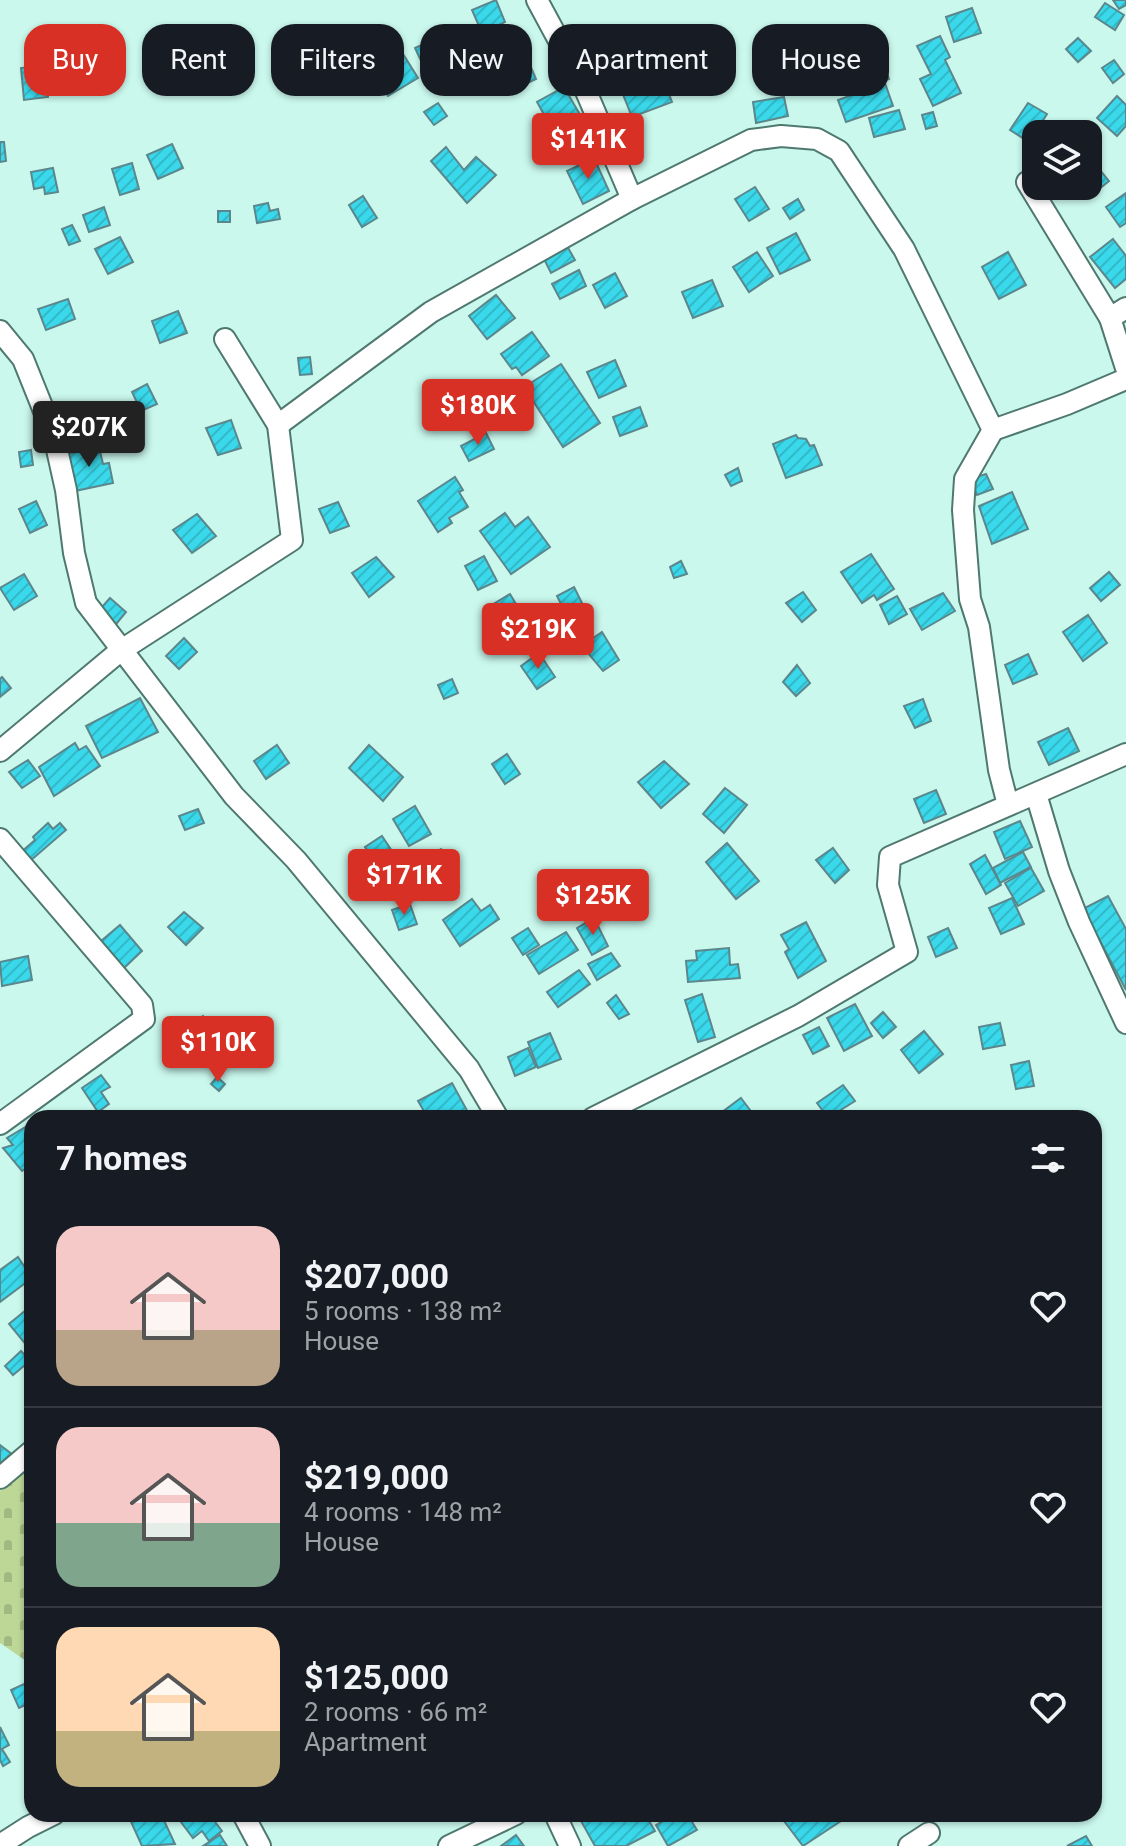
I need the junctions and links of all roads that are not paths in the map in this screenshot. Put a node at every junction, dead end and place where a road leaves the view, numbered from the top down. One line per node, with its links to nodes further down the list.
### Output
1 (537, 0): 2 (street)
2 (632, 199): 9 (street); 10 (street)
3 (1040, 200): 4 (street)
4 (1118, 313): 7 (street)
5 (0, 331): 11 (street)
6 (225, 339): 9 (street)
7 (1126, 368)
8 (1126, 379): 10 (street)
9 (278, 425): 11 (street)
10 (993, 430): 15 (street)
11 (120, 651): 12 (street); 18 (street)
12 (0, 751)
13 (1126, 754): 14 (street)
14 (1036, 794): 15 (street); 17 (street)
15 (1008, 805): 19 (street)
16 (0, 839): 20 (street)
17 (1126, 1023)
18 (493, 1110)
19 (609, 1110)
20 (0, 1124)
21 (24, 1458): 22 (street)
22 (0, 1478)
23 (40, 1822): 28 (street)
24 (247, 1822): 29 (street)
25 (499, 1822): 30 (street)
26 (559, 1822): 31 (street)
27 (929, 1833): 32 (street)
28 (0, 1845)
29 (260, 1846)
30 (449, 1846)
31 (570, 1846)
32 (909, 1846)

